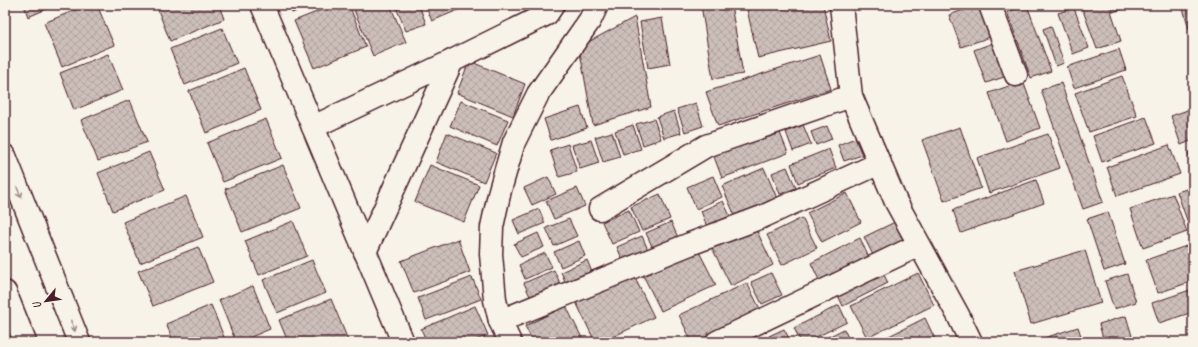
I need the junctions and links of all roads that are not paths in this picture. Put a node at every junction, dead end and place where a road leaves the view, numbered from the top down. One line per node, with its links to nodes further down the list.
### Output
1 (262, 5): 9 (street)
2 (553, 5): 6 (street)
3 (597, 5): 16 (street)
4 (841, 5): 8 (street)
5 (990, 5): 7 (street)
6 (452, 61): 9 (street); 14 (street)
7 (1016, 75)
8 (851, 96): 11 (street); 12 (street)
9 (313, 127): 14 (street)
10 (5, 156): 18 (street, one-way to 18)
11 (880, 163): 13 (street); 16 (street)
12 (600, 209)
13 (918, 245): 21 (street); 22 (street)
14 (365, 252): 19 (street)
15 (5, 292): 17 (street)
16 (500, 321): 20 (street)
17 (25, 342)
18 (79, 342)
19 (403, 342)
20 (510, 342)
21 (718, 342)
22 (971, 342)

